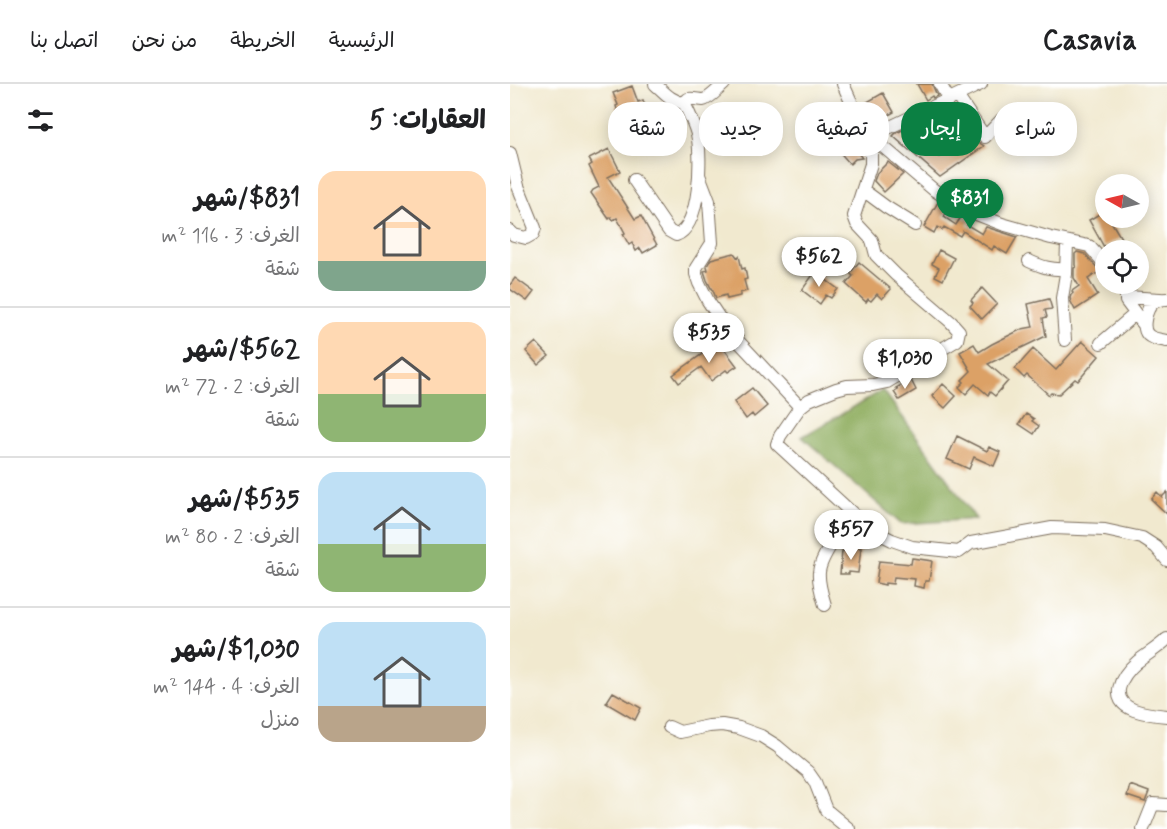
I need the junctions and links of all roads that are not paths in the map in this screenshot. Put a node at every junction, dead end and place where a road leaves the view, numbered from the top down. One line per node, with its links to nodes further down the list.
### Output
1 (655, 84): 8 (street)
2 (724, 84): 7 (street)
3 (843, 84): 10 (street)
4 (940, 84): 6 (street)
5 (981, 84): 6 (street)
6 (953, 98): 13 (street); 14 (street)
7 (702, 100): 9 (street); 12 (street)
8 (680, 102)
9 (685, 102)
10 (851, 102)
11 (687, 110): 12 (street)
12 (693, 123): 18 (street)
13 (994, 127)
14 (889, 132)
15 (889, 152): 23 (street)
16 (510, 153): 22 (street)
17 (871, 156): 20 (street)
18 (699, 175): 19 (street); 34 (street)
19 (634, 180)
20 (864, 190): 21 (street); 34 (street)
21 (915, 225)
22 (510, 231)
23 (1067, 243): 24 (street); 26 (street)
24 (1095, 253)
25 (1029, 261): 26 (street)
26 (1066, 269): 31 (street)
27 (1126, 297): 28 (street); 29 (street)
28 (1164, 299): 30 (street)
29 (1135, 314): 30 (street); 33 (street)
30 (1144, 326): 32 (street)
31 (1065, 340)
32 (1167, 341)
33 (1101, 343)
34 (800, 406): 35 (street)
35 (852, 513): 36 (street); 37 (street)
36 (1167, 560)
37 (825, 605)
38 (1167, 639): 39 (street)
39 (1167, 716)
40 (669, 727): 42 (street)
41 (1167, 805): 43 (street)
42 (849, 829)
43 (1143, 829)

